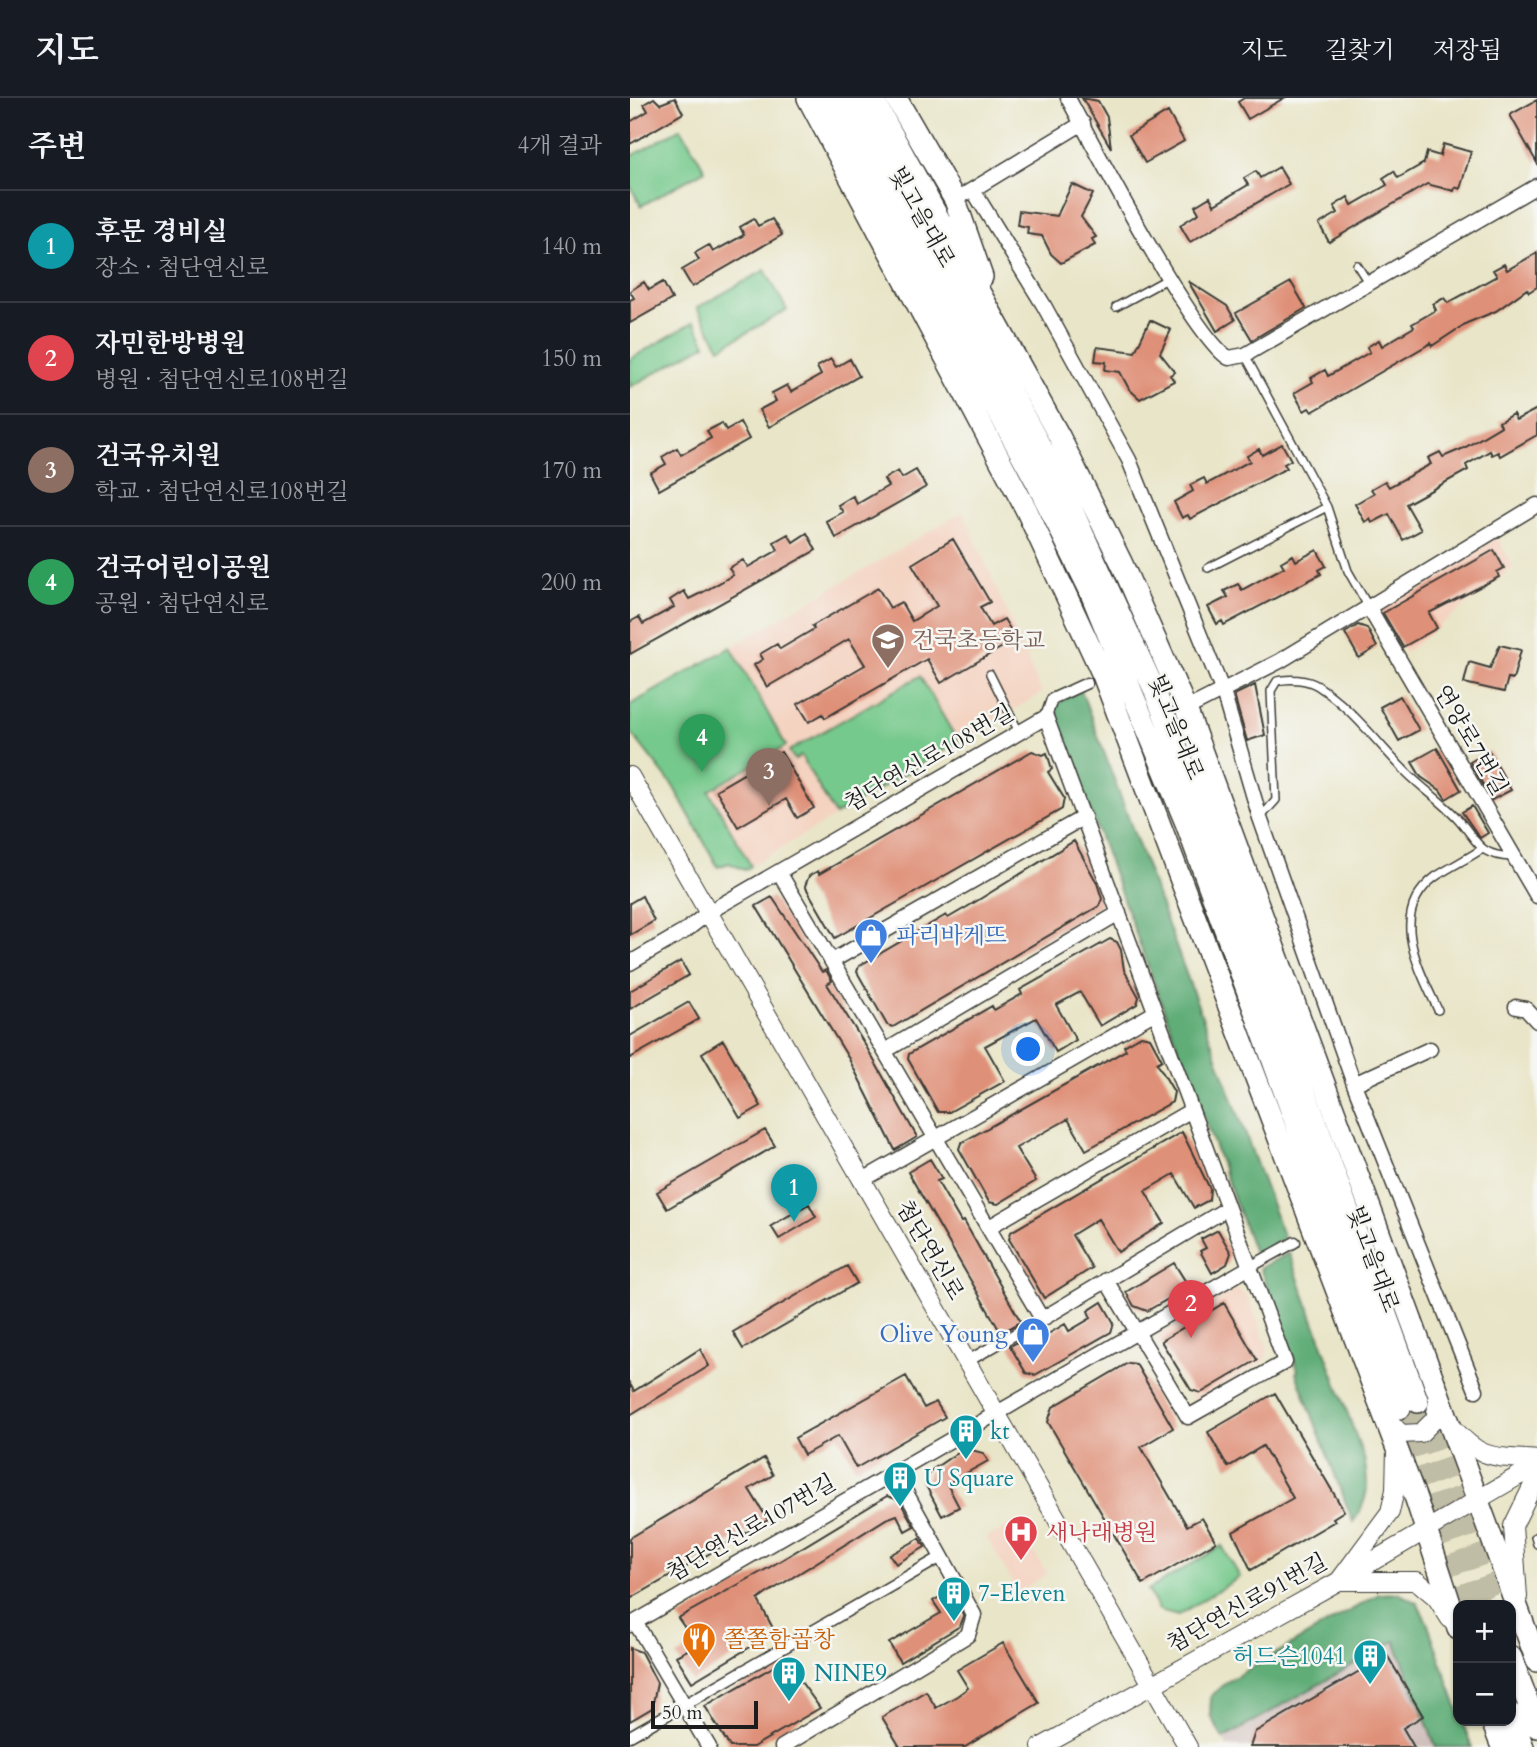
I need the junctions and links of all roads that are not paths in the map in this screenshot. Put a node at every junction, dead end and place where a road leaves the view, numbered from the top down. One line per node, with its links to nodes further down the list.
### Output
1 (793, 98): 13 (main road)
2 (808, 98): 13 (main road)
3 (828, 98): 61 (main road, 빛고을대로)
4 (850, 98): 61 (main road, 빛고을대로)
5 (872, 98): 8 (main road)
6 (896, 98): 10 (main road)
7 (1068, 98): 9 (street)
8 (885, 122): 10 (main road); 18 (main road)
9 (1083, 123): 12 (street); 15 (street)
10 (937, 168): 12 (main road)
11 (1537, 186): 16 (street)
12 (964, 195): 18 (main road); 26 (street)
13 (864, 204): 61 (main road)
14 (1357, 265): 16 (lane)
15 (1169, 278): 17 (lane); 19 (street)
16 (1369, 284): 19 (street)
17 (1116, 307)
18 (1003, 335): 27 (main road)
19 (1245, 355): 21 (lane)
20 (1537, 505): 23 (street)
21 (1327, 507): 22 (lane); 23 (lane)
22 (1208, 568)
23 (1368, 606): 26 (street); 34 (street, 연양로7번길)
24 (990, 674): 29 (lane)
25 (1087, 683): 28 (street)
26 (1223, 692): 27 (street); 32 (street)
27 (1186, 709): 59 (main road)
28 (1046, 717): 29 (street, 첨단연신로108번길); 31 (street, 첨단연신로108번길)
29 (1019, 732): 35 (street, 첨단연신로108번길)
30 (630, 776): 37 (street, 첨단연신로)
31 (1084, 817): 38 (street, 첨단연신로108번길); 39 (street)
32 (1260, 818): 33 (lane); 47 (street)
33 (1482, 849): 34 (lane); 42 (lane)
34 (1513, 857): 36 (street, 연양로7번길)
35 (779, 872): 37 (street, 첨단연신로108번길); 39 (street)
36 (1537, 895)
37 (709, 912): 40 (street, 첨단연신로108번길); 50 (street, 첨단연신로)
38 (1119, 913): 43 (street, 첨단연신로108번길); 46 (street)
39 (832, 961): 46 (street)
40 (630, 963)
41 (1516, 1007): 44 (street)
42 (1438, 1010)
43 (1154, 1013): 48 (street, 첨단연신로108번길); 49 (street)
44 (1537, 1021)
45 (1430, 1049): 47 (street)
46 (885, 1051): 49 (street)
47 (1354, 1084): 60 (street)
48 (1190, 1111): 51 (street, 첨단연신로108번길); 52 (street)
49 (937, 1139): 50 (street); 52 (street)
50 (861, 1181): 58 (street, 첨단연신로)
51 (1227, 1208): 54 (street, 첨단연신로108번길); 55 (street)
52 (989, 1227): 56 (street)
53 (1295, 1242): 54 (street)
54 (1250, 1267): 57 (street); 57 (street, 첨단연신로108번길)
55 (1106, 1280): 56 (street); 57 (street, 첨단연신로108번길)
56 (1042, 1319): 58 (street)
57 (1138, 1335): 62 (street)
58 (966, 1362): 62 (street, 첨단연신로)
59 (1438, 1390): 61 (street); 63 (main road)
60 (1476, 1390)
61 (1400, 1409): 64 (main road)
62 (996, 1414): 66 (street, 첨단연신로107번길); 80 (street, 첨단연신로)
63 (1452, 1428): 65 (street); 68 (main road)
64 (1396, 1447): 69 (main road); 71 (street)
65 (1537, 1462): 68 (street, 첨단연신로91번길)
66 (894, 1471): 70 (street); 76 (street, 첨단연신로107번길)
67 (1537, 1477): 73 (street)
68 (1475, 1500): 69 (street, 첨단연신로91번길); 72 (main road)
69 (1427, 1529): 71 (street, 첨단연신로91번길); 74 (main road)
70 (943, 1556): 81 (street); 87 (street)
71 (1339, 1581): 77 (street); 80 (street, 첨단연신로91번길)
72 (1511, 1600)
73 (1515, 1600)
74 (1453, 1612)
75 (1516, 1615): 78 (main road)
76 (633, 1624): 81 (street)
77 (1453, 1625)
78 (1537, 1661)
79 (1513, 1663): 84 (main road)
80 (1152, 1683): 88 (street, 첨단연신로91번길); 89 (street, 첨단연신로)
81 (684, 1705): 85 (street); 86 (street)
82 (1494, 1726): 90 (main road)
83 (1515, 1726): 91 (main road)
84 (1537, 1727)
85 (630, 1736)
86 (709, 1747)
87 (782, 1747)
88 (1041, 1747)
89 (1188, 1747)
90 (1502, 1747)
91 (1523, 1747)

